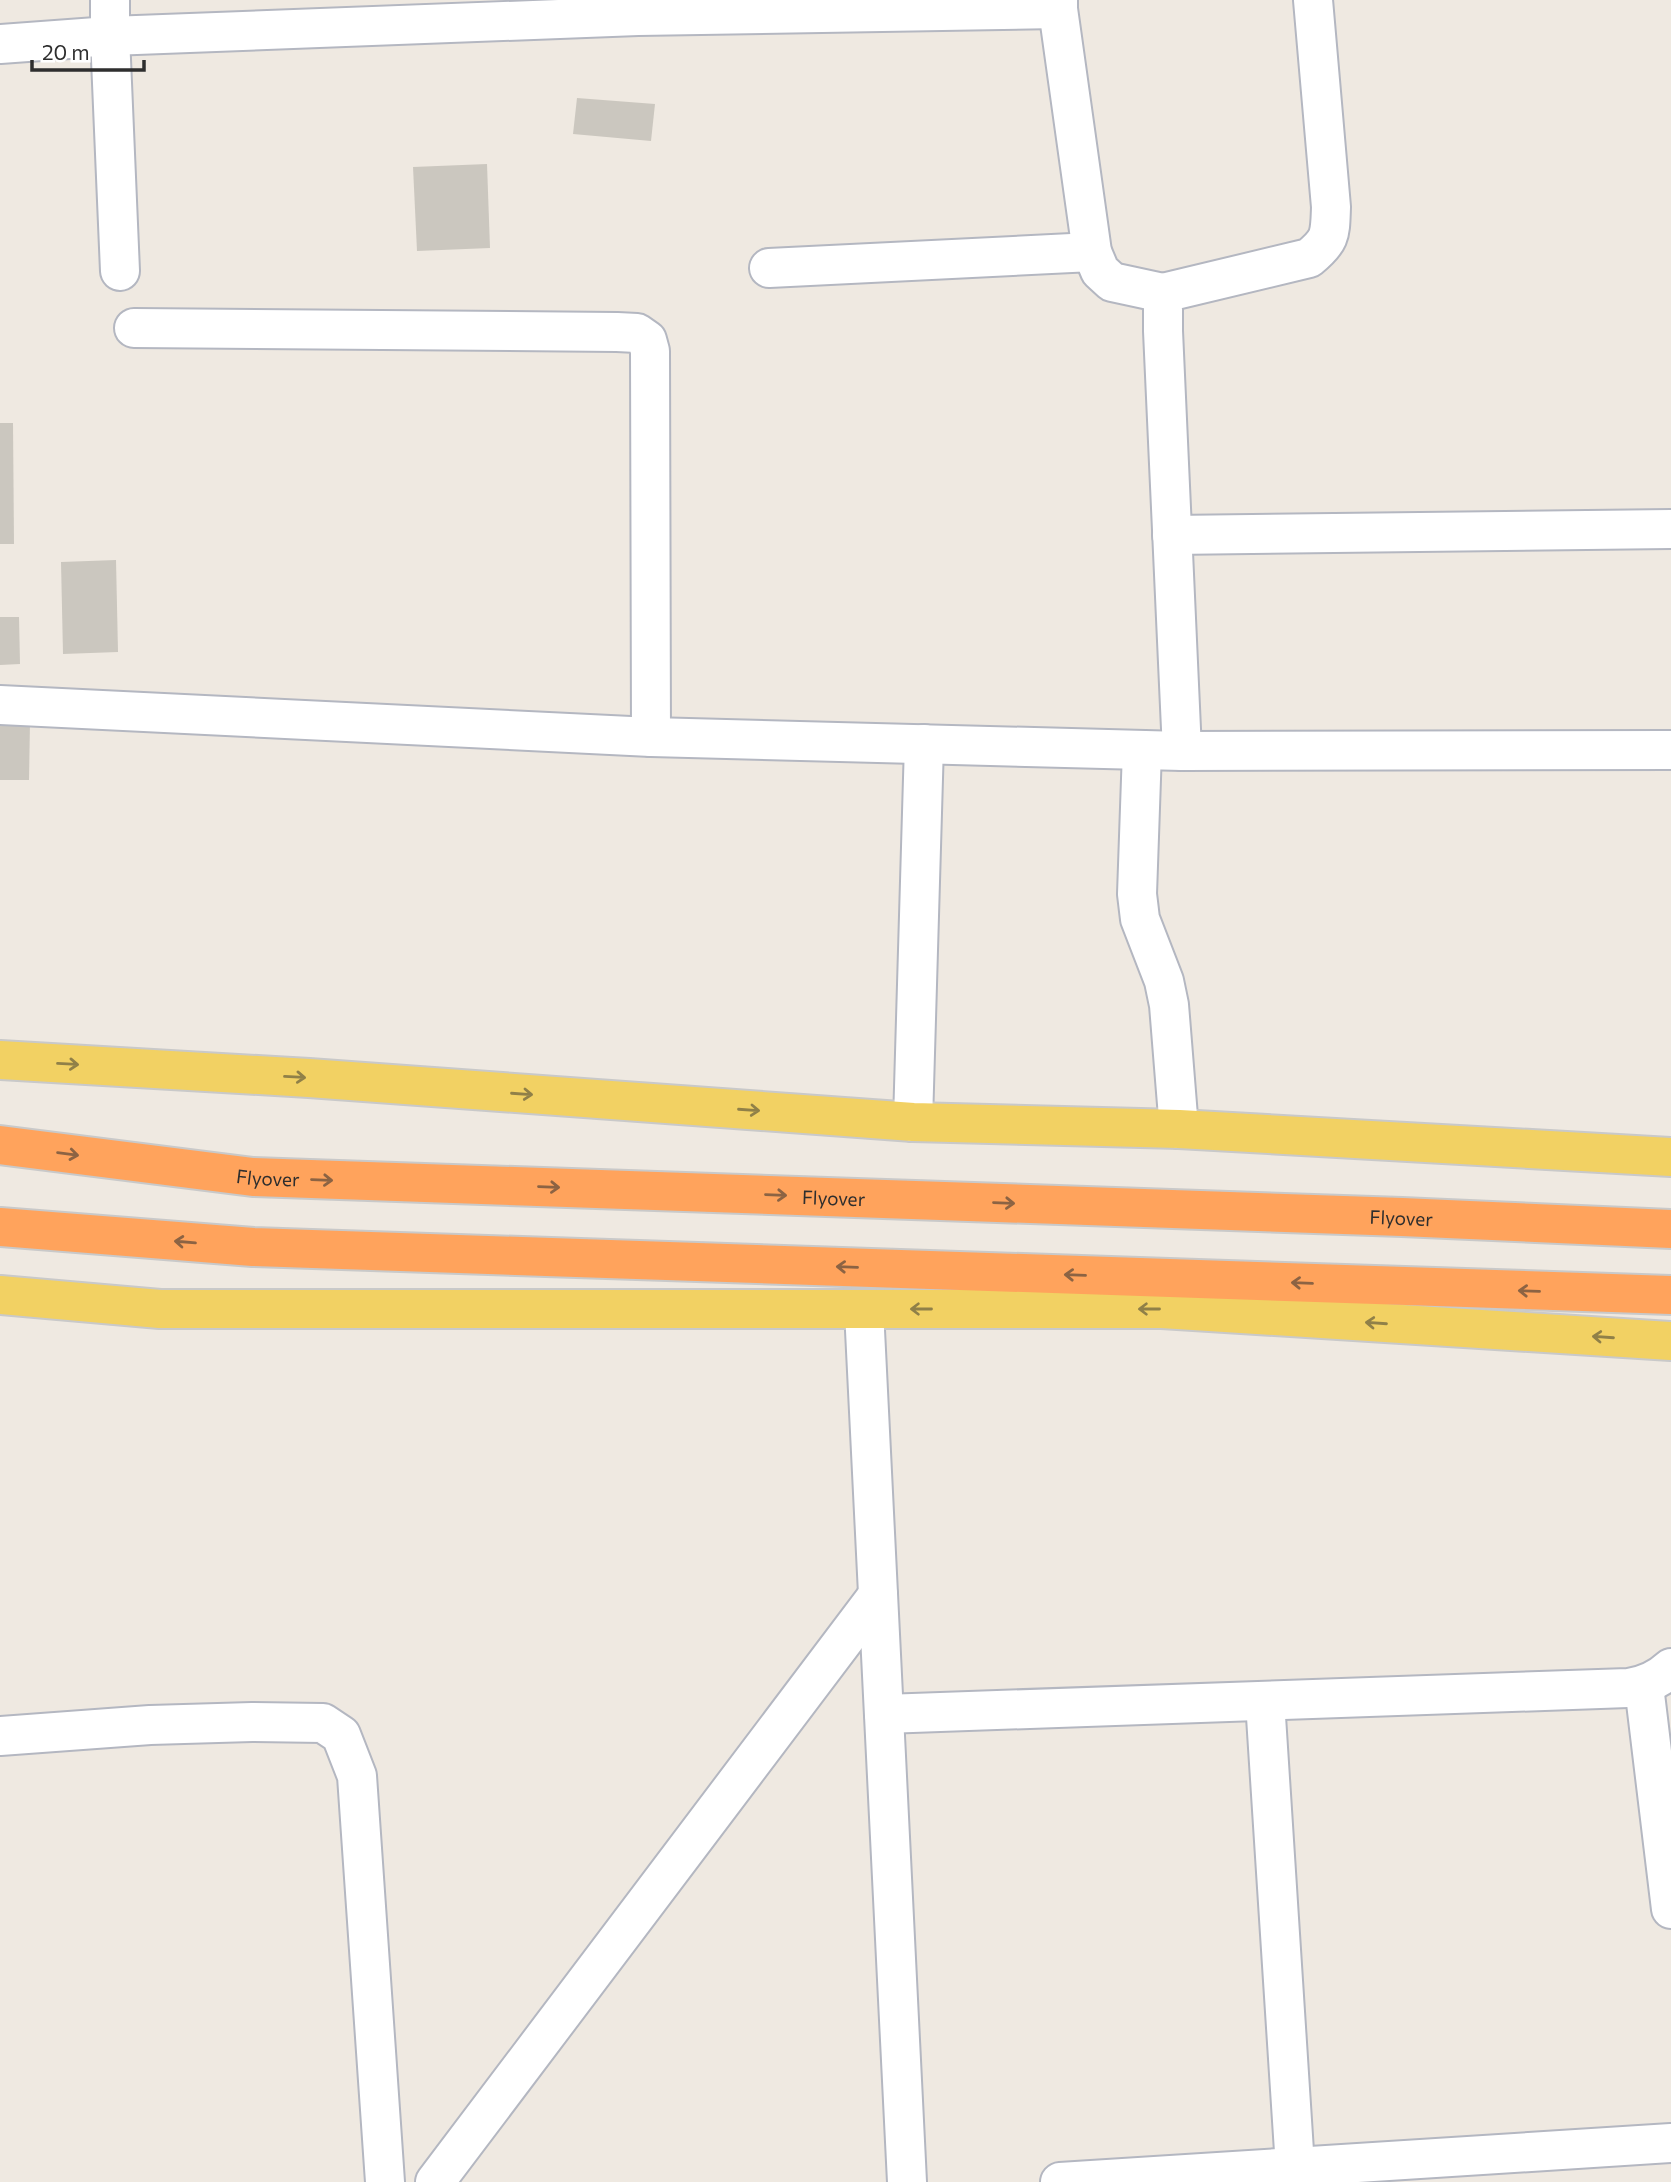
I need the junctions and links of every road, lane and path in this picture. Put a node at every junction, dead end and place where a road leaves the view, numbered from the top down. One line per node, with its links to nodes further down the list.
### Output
1 (1313, 0): 10 (street)
2 (1058, 4): 3 (street); 7 (street)
3 (638, 8): 4 (street)
4 (382, 13): 5 (street)
5 (110, 18): 6 (street); 9 (street)
6 (0, 44)
7 (1092, 252): 8 (street); 10 (street)
8 (769, 268)
9 (120, 271)
10 (1163, 312): 13 (street)
11 (134, 328): 15 (street)
12 (1671, 528): 13 (street)
13 (1172, 535): 19 (street)
14 (0, 705): 15 (street)
15 (651, 737): 16 (street)
16 (924, 744): 17 (street); 21 (street)
17 (1142, 750): 19 (street); 22 (street)
18 (1671, 750): 19 (street)
19 (1182, 751)
20 (0, 1060): 21 (main road, one-way to 21)
21 (913, 1122): 22 (main road)
22 (1179, 1129): 24 (main road)
23 (0, 1145): 26 (highway, Flyover, one-way to 26)
24 (1671, 1157)
25 (0, 1227): 28 (highway, one-way to 25)
26 (1671, 1229)
27 (0, 1295): 29 (main road)
28 (1671, 1295)
29 (864, 1310): 30 (main road, one-way to 29); 31 (street)
30 (1671, 1341)
31 (878, 1595): 34 (street); 40 (street)
32 (1658, 1677): 33 (street); 36 (street)
33 (1265, 1701): 34 (street); 38 (street)
34 (884, 1714): 41 (street)
35 (0, 1736): 39 (street)
36 (1671, 1909)
37 (1671, 2143): 38 (street)
38 (1295, 2167): 42 (street)
39 (385, 2182)
40 (435, 2182)
41 (907, 2182)
42 (1060, 2182)

